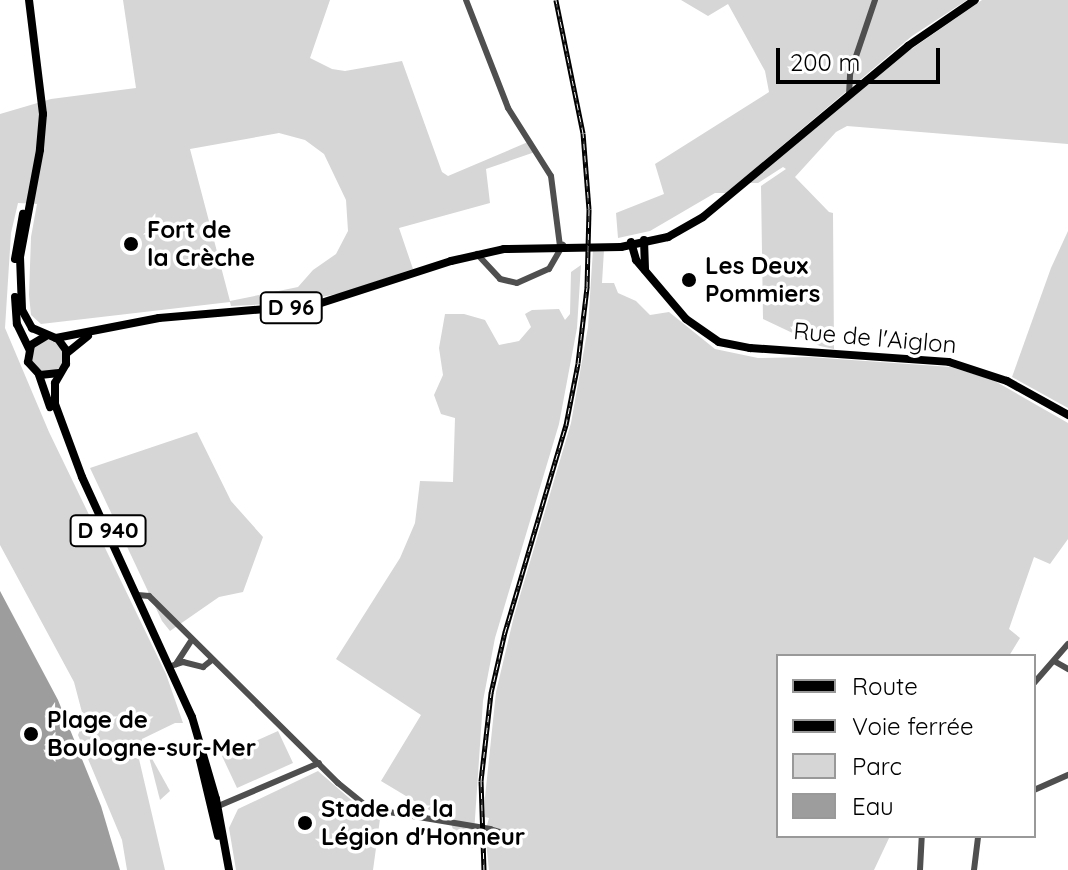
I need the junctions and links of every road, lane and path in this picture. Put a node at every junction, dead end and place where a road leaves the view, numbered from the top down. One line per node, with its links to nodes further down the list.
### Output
1 (29, 0): 6 (main road)
2 (466, 0): 9 (street)
3 (875, 0): 5 (street)
4 (975, 0): 5 (main road, D 96)
5 (849, 95): 7 (main road, D 96)
6 (33, 181): 13 (main road); 14 (main road)
7 (644, 241): 8 (main road, D 96); 11 (main road)
8 (631, 243): 9 (main road, D 96); 11 (main road, Rue de l'Aiglon)
9 (561, 246): 10 (main road, D 96); 10 (street)
10 (477, 254): 12 (main road, D 96)
11 (646, 270): 18 (main road, Rue de l'Aiglon)
12 (141, 320): 13 (main road, D 96); 15 (main road, D 96)
13 (52, 337): 14 (main road); 15 (main road)
14 (29, 349): 17 (main road)
15 (67, 353): 16 (main road)
16 (60, 373): 17 (main road); 19 (main road, D 940)
17 (38, 375): 19 (main road, D 940)
18 (1068, 415)
19 (68, 439): 20 (main road, D 940)
20 (138, 595): 21 (street); 25 (main road, D 940)
21 (191, 641): 23 (street); 25 (street)
22 (1068, 644): 24 (street)
23 (212, 660): 25 (street); 28 (street)
24 (1054, 661): 26 (street); 27 (street)
25 (174, 665): 31 (main road, D 940)
26 (1068, 669)
27 (1036, 681)
28 (319, 763): 31 (street); 32 (street)
29 (1068, 775): 30 (street)
30 (1036, 789)
31 (215, 807): 35 (main road, D 940)
32 (520, 838)
33 (922, 838): 36 (street)
34 (977, 838): 37 (street)
35 (227, 870)
36 (920, 870)
37 (974, 870)

